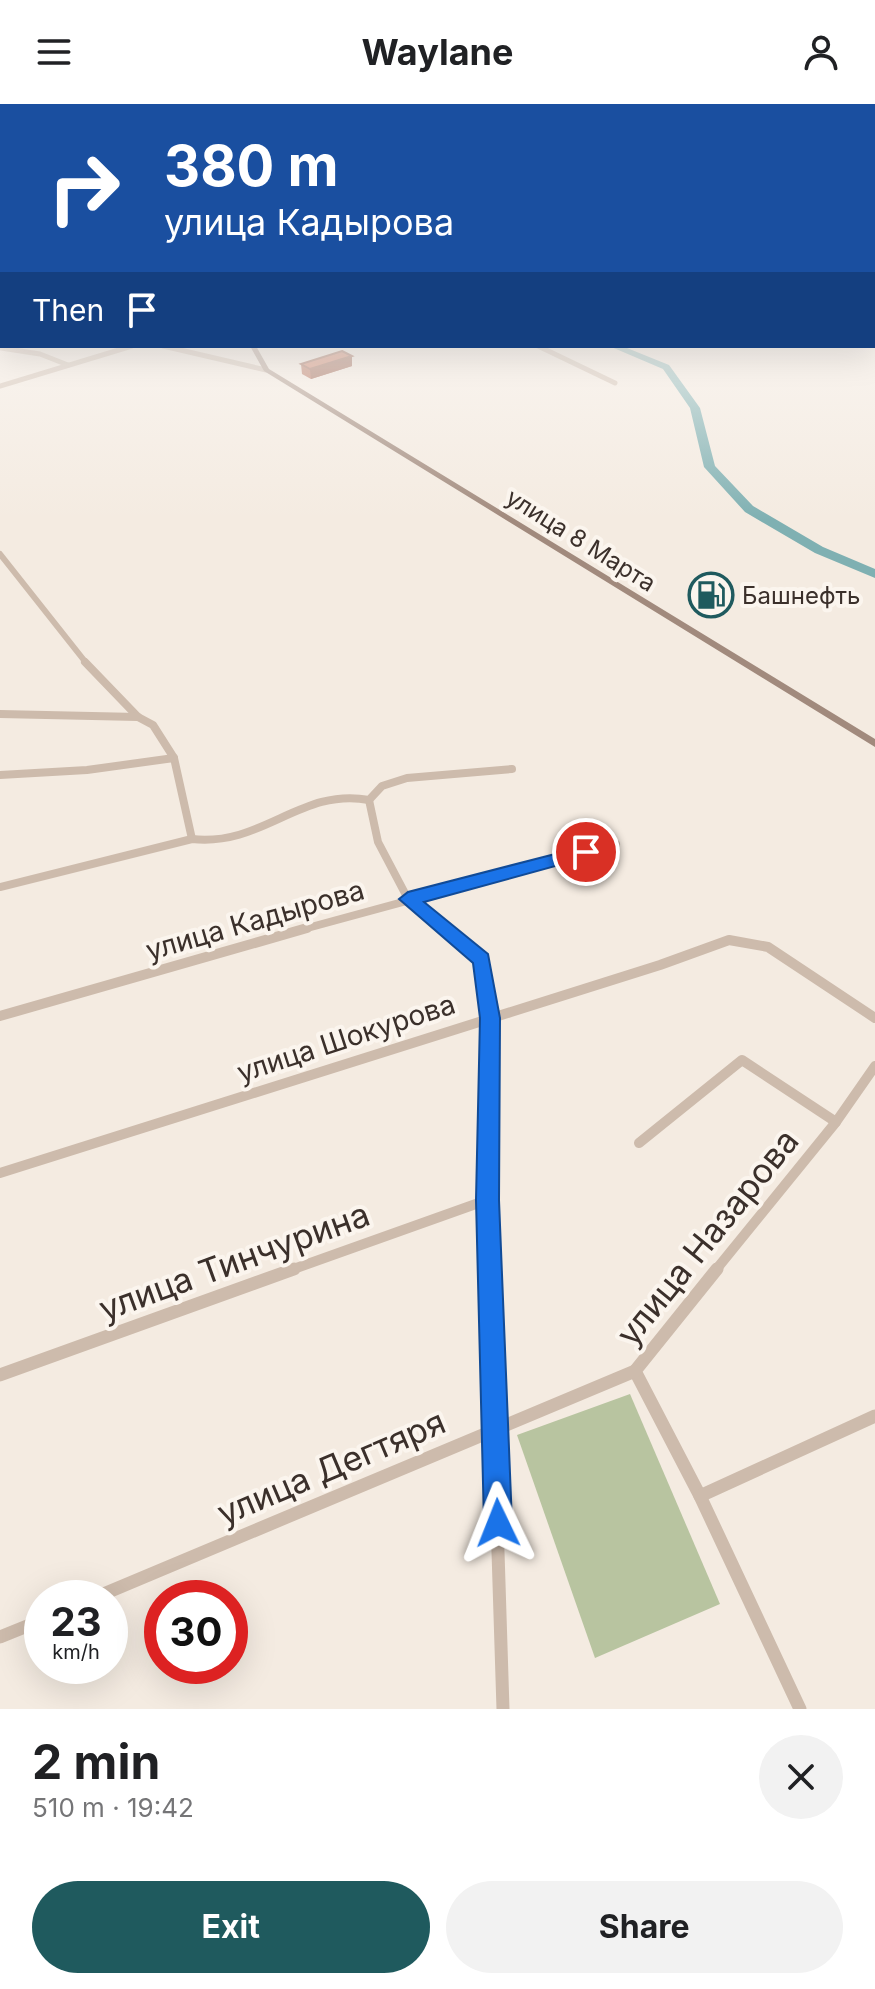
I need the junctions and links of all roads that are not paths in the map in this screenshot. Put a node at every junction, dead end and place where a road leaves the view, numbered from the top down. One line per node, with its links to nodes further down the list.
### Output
1 (52, 370): 5 (street)
2 (266, 370): 9 (main road, улица 8 Марта)
3 (588, 370): 4 (street)
4 (615, 383)
5 (0, 386)
6 (0, 554): 8 (street)
7 (0, 714): 8 (street)
8 (138, 717): 10 (street)
9 (875, 744)
10 (174, 758): 12 (street); 14 (street)
11 (512, 769): 13 (street)
12 (0, 775)
13 (369, 800): 14 (street); 17 (street)
14 (192, 839): 16 (street)
15 (616, 844): 17 (street, улица Кадырова)
16 (0, 887)
17 (408, 899): 18 (street, улица Кадырова); 19 (street)
18 (0, 1016)
19 (490, 1018): 20 (street, улица Шокурова); 24 (street, улица Шокурова); 25 (street)
20 (875, 1018)
21 (875, 1066): 22 (street, улица Назарова)
22 (836, 1122): 23 (street); 26 (street, улица Назарова)
23 (639, 1143)
24 (0, 1173)
25 (487, 1200): 27 (street, улица Тинчурина); 29 (street)
26 (635, 1371): 29 (street, улица Дегтяря); 30 (street, улица Назарова)
27 (0, 1375)
28 (875, 1416): 30 (street)
29 (495, 1431): 31 (street, улица Дегтяря); 34 (street)
30 (700, 1496): 35 (street, улица Назарова)
31 (128, 1584)
32 (24, 1627): 33 (street)
33 (0, 1637)
34 (503, 1709)
35 (800, 1709)

